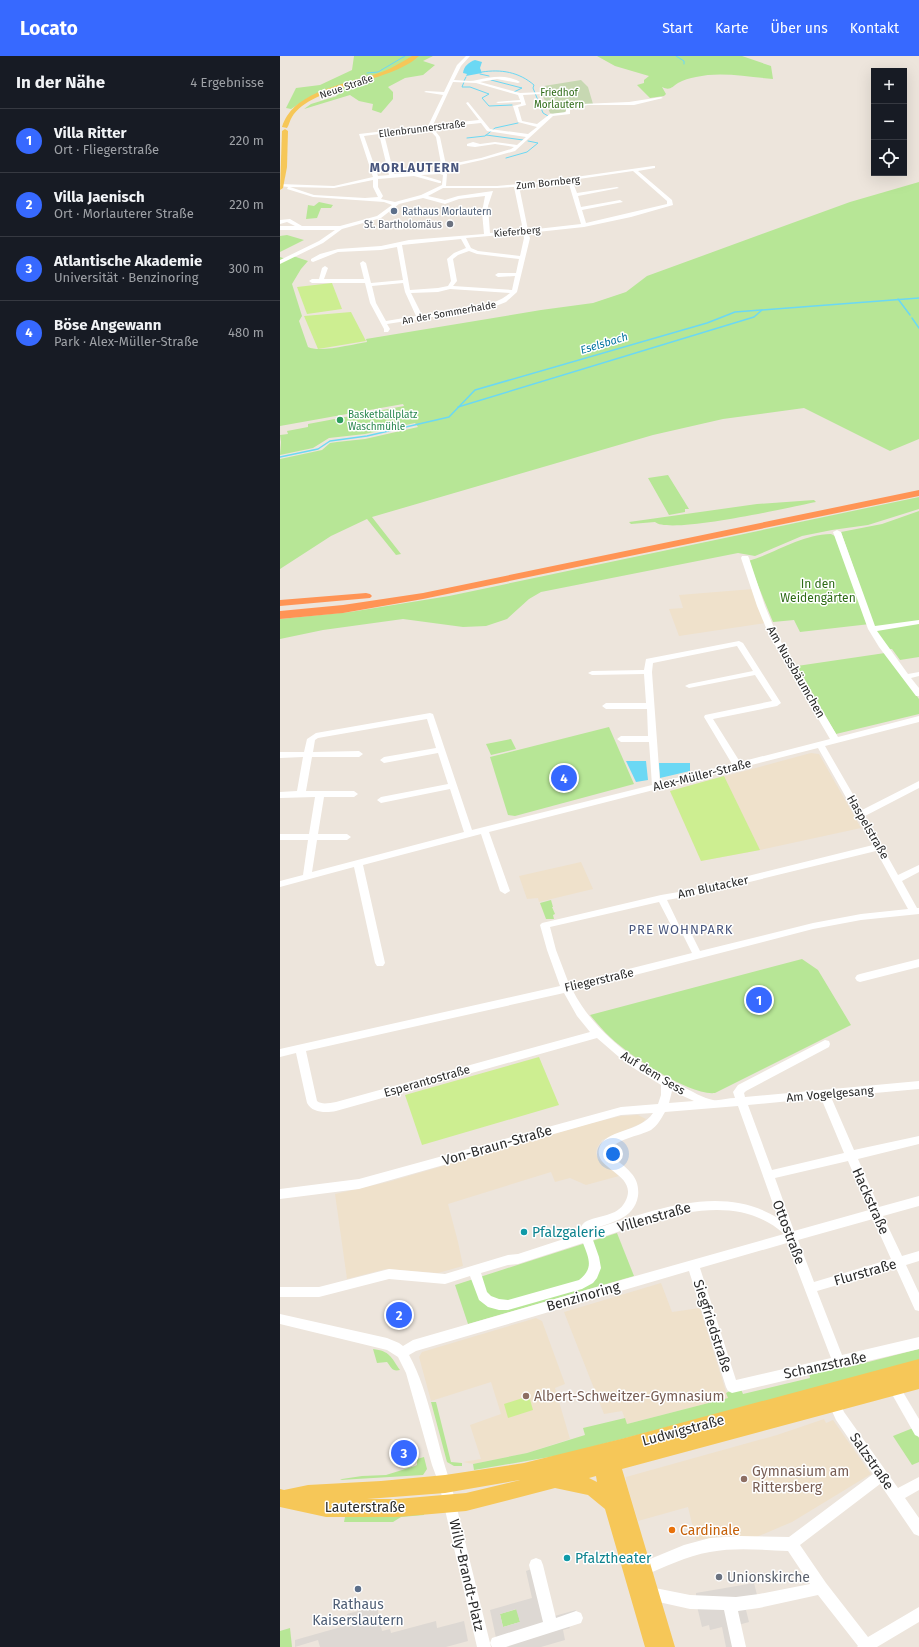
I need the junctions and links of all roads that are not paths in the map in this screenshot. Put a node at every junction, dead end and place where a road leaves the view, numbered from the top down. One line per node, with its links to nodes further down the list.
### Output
1 (416, 56): 17 (main road, Neue Straße)
2 (468, 56): 3 (street)
3 (452, 81): 4 (street); 8 (street)
4 (476, 82): 5 (street); 9 (street)
5 (518, 82)
6 (426, 92): 8 (street)
7 (538, 93): 9 (street)
8 (446, 94): 16 (street)
9 (520, 94): 13 (street)
10 (662, 98): 15 (street)
11 (498, 102): 13 (street)
12 (468, 103): 14 (street)
13 (523, 103): 15 (street)
14 (483, 121): 16 (street, Ellenbrunnerstraße); 19 (street)
15 (539, 125): 19 (street)
16 (430, 127): 18 (street, Ellenbrunnerstraße); 23 (street)
17 (282, 129): 30 (main road, Neue Straße)
18 (381, 133): 26 (street); 27 (street, Ellenbrunnerstraße)
19 (530, 136): 21 (street)
20 (478, 144): 21 (street)
21 (518, 146): 23 (street)
22 (654, 167): 24 (street, Zum Bornberg)
23 (442, 169): 25 (street); 29 (street)
24 (634, 170): 28 (street, Zum Bornberg); 45 (street, Kieferberg)
25 (412, 174): 26 (street); 29 (street)
26 (392, 175): 27 (street)
27 (375, 177): 34 (street); 40 (street)
28 (570, 180): 31 (street, Zum Bornberg); 37 (street)
29 (440, 185): 33 (street, Zum Bornberg); 38 (street)
30 (281, 186): 32 (street)
31 (516, 186): 33 (street, Zum Bornberg); 49 (street)
32 (292, 187): 34 (street); 39 (street)
33 (491, 187): 36 (street)
34 (330, 188): 39 (street)
35 (617, 188): 37 (street)
36 (488, 194): 38 (street); 50 (street)
37 (575, 195): 43 (street)
38 (423, 196): 42 (street)
39 (343, 199): 40 (street)
40 (360, 200): 42 (street)
41 (620, 202): 43 (street)
42 (395, 204): 47 (street)
43 (579, 209): 45 (street)
44 (280, 222): 48 (street)
45 (584, 225): 49 (street, Kieferberg)
46 (280, 228): 48 (street)
47 (340, 228): 48 (street); 56 (street)
48 (302, 229)
49 (526, 230): 50 (street, Kieferberg); 54 (street)
50 (487, 234): 51 (street, Kieferberg)
51 (463, 237): 52 (street, Kieferberg); 53 (street)
52 (399, 245): 55 (street, Kieferberg); 63 (street)
53 (469, 249): 54 (street); 65 (street)
54 (522, 258): 59 (street)
55 (314, 260)
56 (280, 262)
57 (363, 263): 64 (street)
58 (326, 268): 62 (street)
59 (519, 274): 60 (street); 67 (street)
60 (498, 276)
61 (312, 281): 62 (street)
62 (321, 281): 64 (street)
63 (405, 282): 64 (street); 66 (street)
64 (367, 283): 69 (street)
65 (450, 287): 66 (street); 67 (street)
66 (408, 292): 68 (street)
67 (514, 292): 68 (street, An der Sommerhalde)
68 (420, 318): 69 (street, An der Sommerhalde)
69 (385, 323): 70 (street)
70 (386, 331)
71 (919, 485): 75 (highway)
72 (919, 493): 76 (highway)
73 (837, 532): 78 (street)
74 (745, 558): 91 (street, Am Nussbäumchen)
75 (280, 603)
76 (280, 615)
77 (919, 622): 78 (street)
78 (872, 629): 83 (street)
79 (648, 672): 80 (street); 81 (street); 87 (street)
80 (758, 672): 84 (street); 98 (street)
81 (592, 673)
82 (919, 674): 83 (street)
83 (906, 677): 85 (street)
84 (689, 686)
85 (919, 694)
86 (606, 706): 87 (street)
87 (650, 706): 90 (street)
88 (919, 719): 91 (street, Alex-Müller-Straße)
89 (621, 739): 90 (street)
90 (652, 739): 101 (street)
91 (835, 740): 92 (street, Alex-Müller-Straße)
92 (820, 744): 98 (street, Alex-Müller-Straße); 107 (street, Haspelstraße)
93 (441, 750): 95 (street); 97 (street); 100 (street)
94 (280, 754): 95 (street)
95 (308, 754): 96 (street); 103 (street)
96 (359, 754)
97 (384, 760)
98 (738, 765): 101 (street, Alex-Müller-Straße)
99 (919, 784): 107 (street)
100 (453, 786): 106 (street); 109 (street)
101 (656, 786): 108 (street, Alex-Müller-Straße)
102 (280, 794): 103 (street)
103 (301, 794): 104 (street)
104 (320, 794): 105 (street); 111 (street)
105 (354, 794)
106 (381, 800)
107 (860, 814): 113 (street, Haspelstraße)
108 (484, 830): 109 (street, Alex-Müller-Straße); 119 (street)
109 (470, 834): 114 (street, Alex-Müller-Straße)
110 (280, 837): 111 (street)
111 (313, 837): 112 (street); 116 (street)
112 (347, 837)
113 (879, 847): 117 (street, Haspelstraße); 120 (street, Am Blutacker)
114 (358, 863): 116 (street, Alex-Müller-Straße); 124 (street)
115 (919, 868): 117 (street)
116 (307, 876): 118 (street, Alex-Müller-Straße)
117 (897, 879): 121 (street, Haspelstraße)
118 (280, 884)
119 (505, 891)
120 (661, 898): 122 (street, Am Blutacker); 123 (street)
121 (917, 911): 123 (street, Fliegerstraße)
122 (545, 925): 127 (street, Auf dem Sess)
123 (698, 956): 127 (street, Fliegerstraße)
124 (380, 963)
125 (919, 963): 126 (street)
126 (860, 978)
127 (566, 988): 128 (street, Auf dem Sess); 130 (street, Fliegerstraße)
128 (597, 1034): 130 (street, Esperantostraße); 132 (street, Auf dem Sess)
129 (825, 1044): 135 (street)
130 (300, 1049): 131 (street, Fliegerstraße)
131 (280, 1053)
132 (666, 1083): 136 (street, Auf dem Sess); 137 (street)
133 (919, 1085): 134 (street, Am Vogelgesang)
134 (824, 1094): 135 (street, Am Vogelgesang); 139 (street, Hackstraße)
135 (741, 1102): 136 (street, Am Vogelgesang); 140 (street, Ottostraße)
136 (715, 1104): 137 (street, Von-Braun-Straße)
137 (661, 1109): 141 (street, Von-Braun-Straße); 145 (street)
138 (919, 1140): 139 (street)
139 (850, 1155): 140 (street); 143 (street, Hackstraße)
140 (768, 1175): 144 (street, Ottostraße)
141 (280, 1194)
142 (919, 1201): 143 (street, Benzinoring)
143 (876, 1214): 144 (street, Benzinoring); 147 (street, Hackstraße)
144 (789, 1234): 145 (street, Villenstraße); 148 (street, Benzinoring); 150 (street, Ottostraße)
145 (586, 1237): 149 (street, Villenstraße); 152 (street)
146 (919, 1256): 147 (street, Flurstraße)
147 (898, 1262): 150 (street, Flurstraße); 154 (street, Hackstraße)
148 (693, 1265): 153 (street, Benzinoring); 161 (street, Siegfriedstraße)
149 (474, 1270): 151 (street); 152 (street)
150 (810, 1288): 158 (street, Ottostraße)
151 (280, 1292)
152 (544, 1294): 153 (street)
153 (548, 1306): 157 (street, Benzinoring)
154 (919, 1306)
155 (280, 1319): 157 (street)
156 (919, 1343): 158 (street, Schanzstraße)
157 (402, 1353): 169 (street)
158 (839, 1362): 161 (street, Schanzstraße)
159 (919, 1367): 163 (main road, Ludwigstraße)
160 (919, 1381): 163 (main road, Ludwigstraße)
161 (732, 1387)
162 (899, 1396): 164 (street)
163 (832, 1397): 165 (main road, Ludwigstraße); 166 (street, Salzstraße)
164 (919, 1431)
165 (608, 1457): 167 (main road, Ludwigstraße); 169 (main road, Ludwigstraße); 172 (main road); 177 (main road)
166 (881, 1476): 170 (street, Salzstraße); 175 (street)
167 (550, 1481): 172 (main road); 173 (main road, Ludwigstraße)
168 (919, 1483): 170 (street)
169 (445, 1484): 171 (main road, Lauterstraße); 173 (street)
170 (896, 1496): 174 (street, Salzstraße)
171 (280, 1501): 173 (main road, Lauterstraße)
172 (611, 1502): 187 (main road)
173 (450, 1504): 185 (street, Willy-Brandt-Platz)
174 (919, 1529)
175 (791, 1544): 177 (street); 178 (street)
176 (536, 1565): 183 (street)
177 (643, 1569): 179 (main road)
178 (821, 1588): 180 (street); 186 (street)
179 (650, 1594): 180 (street); 188 (main road)
180 (729, 1603): 189 (street)
181 (919, 1614): 186 (street)
182 (576, 1618): 183 (street)
183 (551, 1626): 184 (street)
184 (497, 1643)
185 (483, 1645)
186 (865, 1646)
187 (654, 1647)
188 (666, 1647)
189 (739, 1647)

